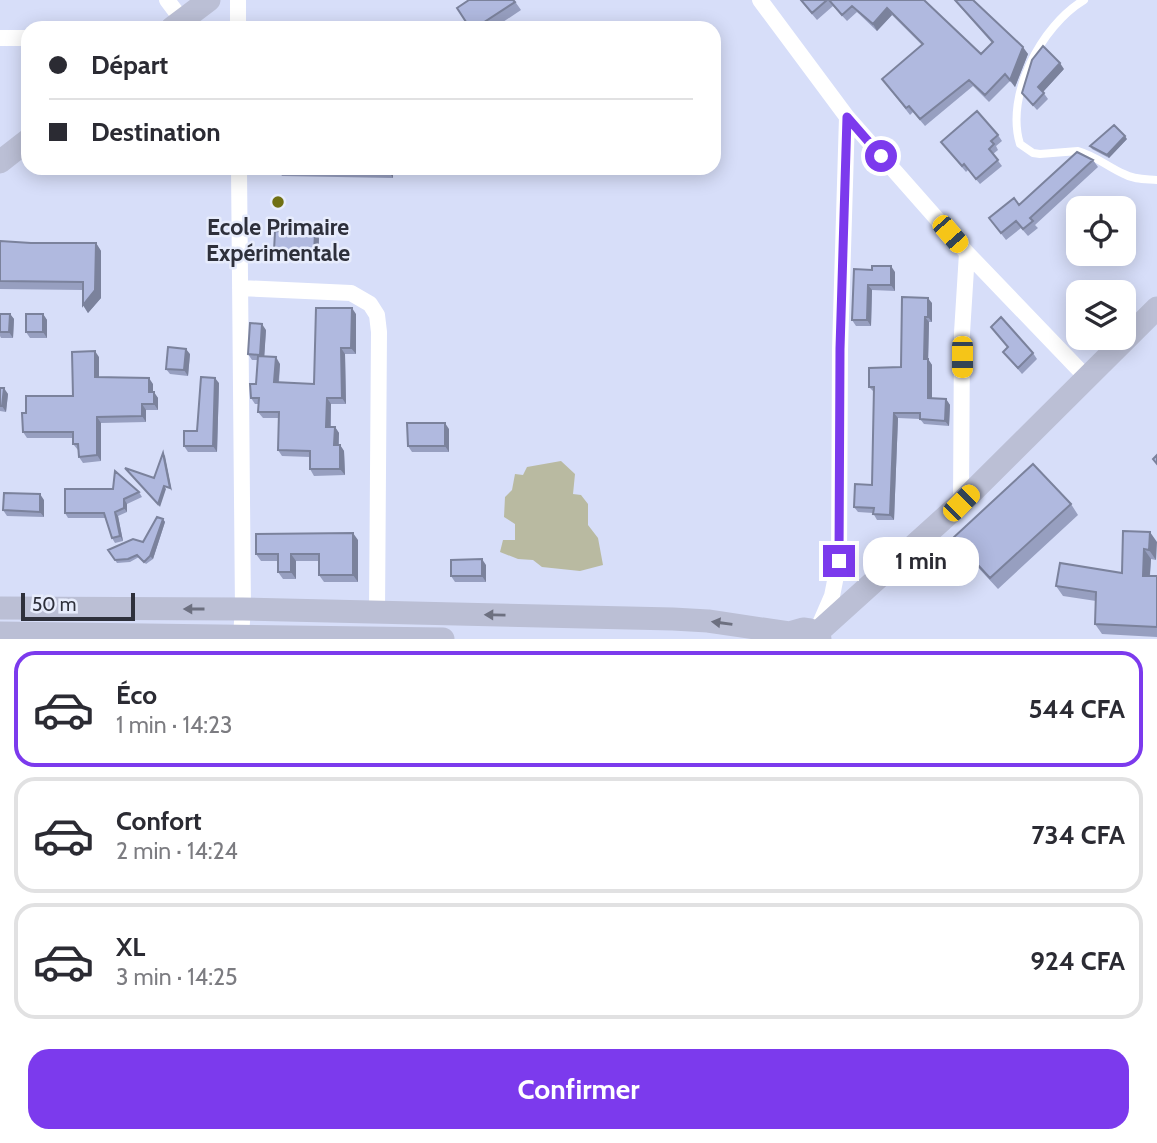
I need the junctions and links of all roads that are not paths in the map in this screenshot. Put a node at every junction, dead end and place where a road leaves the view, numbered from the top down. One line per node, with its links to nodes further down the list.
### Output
1 (167, 0): 6 (street)
2 (209, 0): 7 (main road)
3 (238, 0): 8 (street)
4 (761, 0): 11 (street)
5 (1084, 0): 15 (lane)
6 (176, 21)
7 (181, 21)
8 (238, 21)
9 (0, 38): 10 (street)
10 (21, 38)
11 (847, 117): 16 (street); 27 (street)
12 (21, 146): 13 (main road)
13 (0, 162)
14 (239, 175): 17 (street)
15 (1157, 180)
16 (967, 253): 19 (street); 20 (street)
17 (240, 288): 22 (street); 23 (street)
18 (1157, 308): 19 (main road)
19 (1087, 378): 20 (main road)
20 (961, 503): 27 (main road)
21 (0, 608): 22 (main road, one-way to 21)
22 (243, 609): 23 (main road); 25 (street)
23 (377, 612): 26 (main road, one-way to 23)
24 (0, 633): 25 (main road)
25 (241, 635): 28 (main road)
26 (787, 636): 27 (main road)
27 (818, 636)
28 (443, 639)

